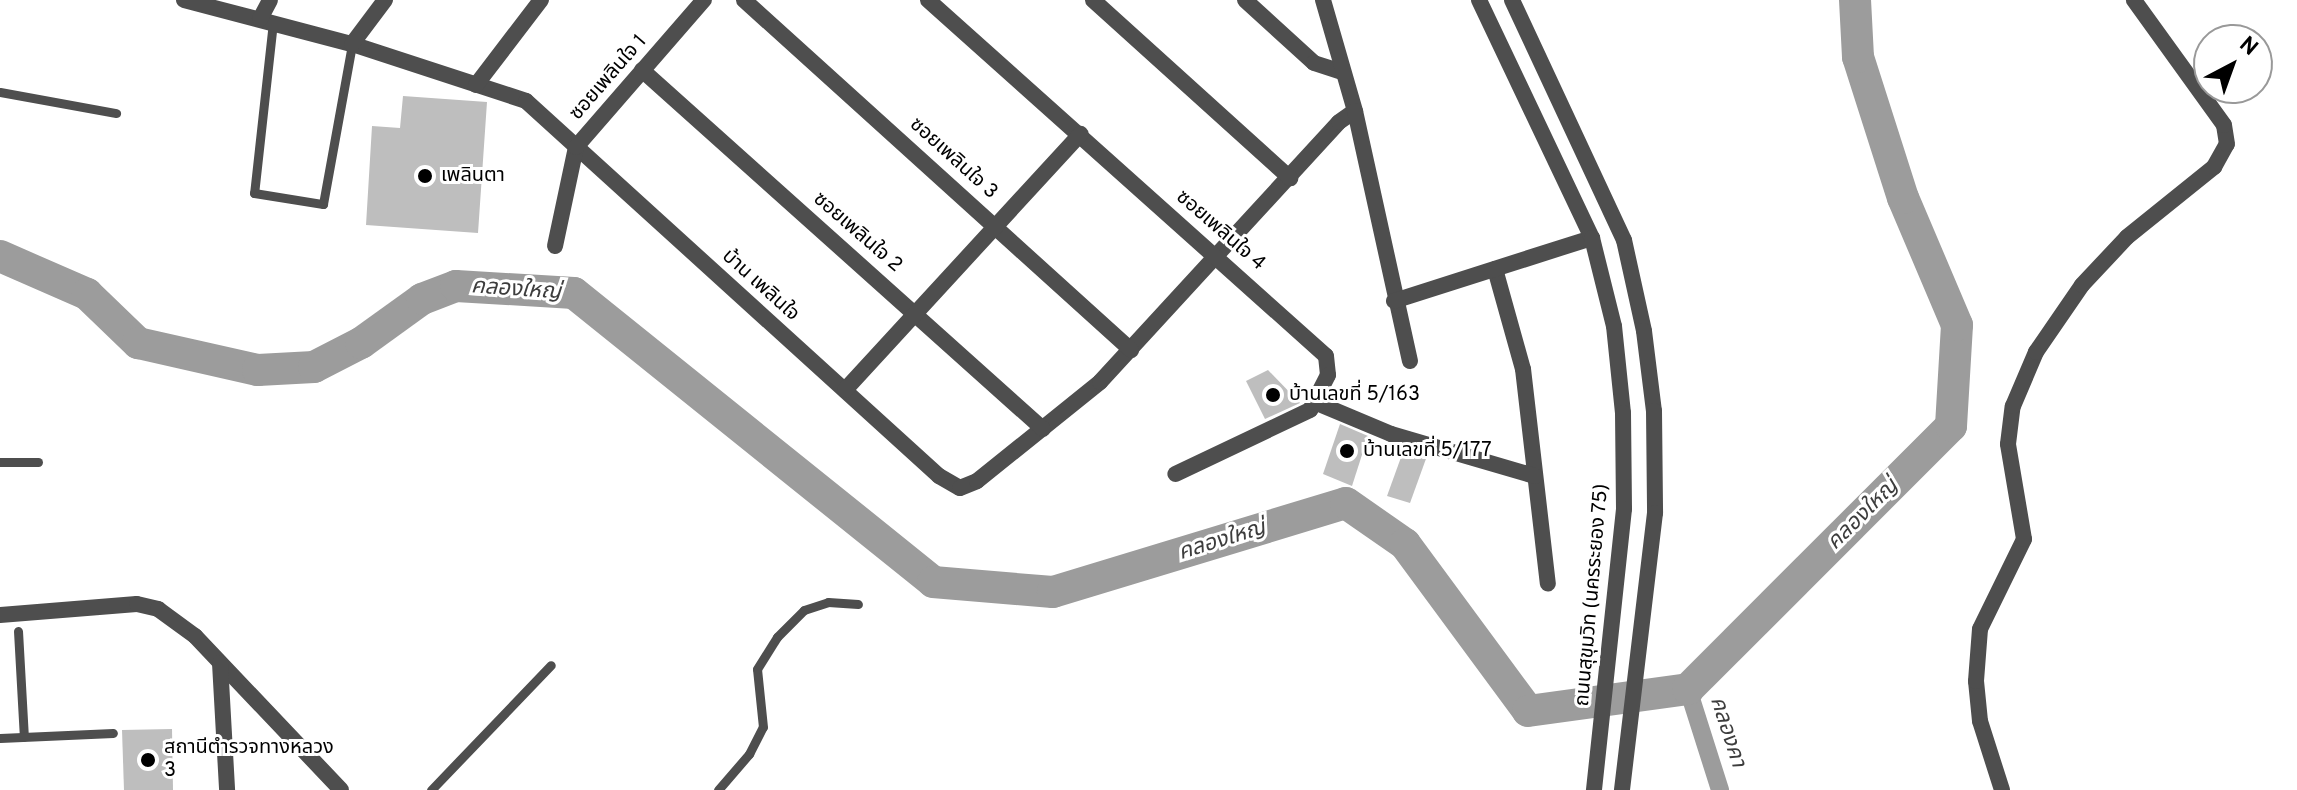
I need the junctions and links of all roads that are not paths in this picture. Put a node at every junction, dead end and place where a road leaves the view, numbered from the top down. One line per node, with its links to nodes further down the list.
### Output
1 (184, 0): 14 (street)
2 (270, 0): 14 (street)
3 (385, 0): 15 (street)
4 (541, 0): 18 (street)
5 (704, 0): 16 (street, ซอยเพลินใจ 1)
6 (744, 0): 25 (street, ซอยเพลินใจ 3)
7 (1093, 0): 24 (street)
8 (1245, 0): 17 (street)
9 (1323, 0): 17 (street)
10 (1479, 0): 26 (street, ถนนสุขุมวิท (นครระยอง 75))
11 (1512, 0): 51 (street)
12 (2134, 0): 56 (street)
13 (935, 2): 22 (street, ซอยเพลินใจ 4)
14 (267, 20): 15 (street); 15 (lane)
15 (352, 44): 18 (street)
16 (642, 70): 23 (street, ซอยเพลินใจ 1); 31 (street, ซอยเพลินใจ 2)
17 (1342, 72): 20 (street)
18 (476, 85): 23 (street, บ้าน เพลินใจ)
19 (0, 92): 21 (lane)
20 (1355, 111): 24 (street); 30 (street)
21 (116, 113)
22 (1080, 134): 25 (street); 28 (street, ซอยเพลินใจ 4)
23 (576, 147): 27 (street); 34 (street, บ้าน เพลินใจ)
24 (1290, 178): 28 (street)
25 (996, 224): 31 (street); 32 (street, ซอยเพลินใจ 3)
26 (1592, 238): 29 (street); 50 (street, ถนนสุขุมวิท (นครระยอง 75))
27 (555, 246)
28 (1217, 256): 32 (street); 35 (street, ซอยเพลินใจ 4)
29 (1495, 269): 30 (street); 40 (street)
30 (1394, 301): 33 (street)
31 (917, 312): 34 (street); 36 (street, ซอยเพลินใจ 2)
32 (1131, 350): 36 (street)
33 (1410, 361)
34 (845, 390): 36 (street, บ้าน เพลินใจ)
35 (1317, 403): 39 (street); 40 (street)
36 (1043, 429)
37 (0, 462): 38 (lane)
38 (38, 462)
39 (1175, 474)
40 (1535, 476): 41 (street)
41 (1548, 584)
42 (858, 604): 55 (lane)
43 (0, 615): 45 (street)
44 (18, 631): 48 (lane)
45 (220, 663): 52 (street); 53 (street)
46 (551, 665): 54 (lane)
47 (113, 733): 48 (lane)
48 (24, 737): 49 (lane)
49 (0, 738)
50 (1594, 785)
51 (1622, 788)
52 (227, 790)
53 (341, 790)
54 (431, 790)
55 (718, 790)
56 (2002, 790)

